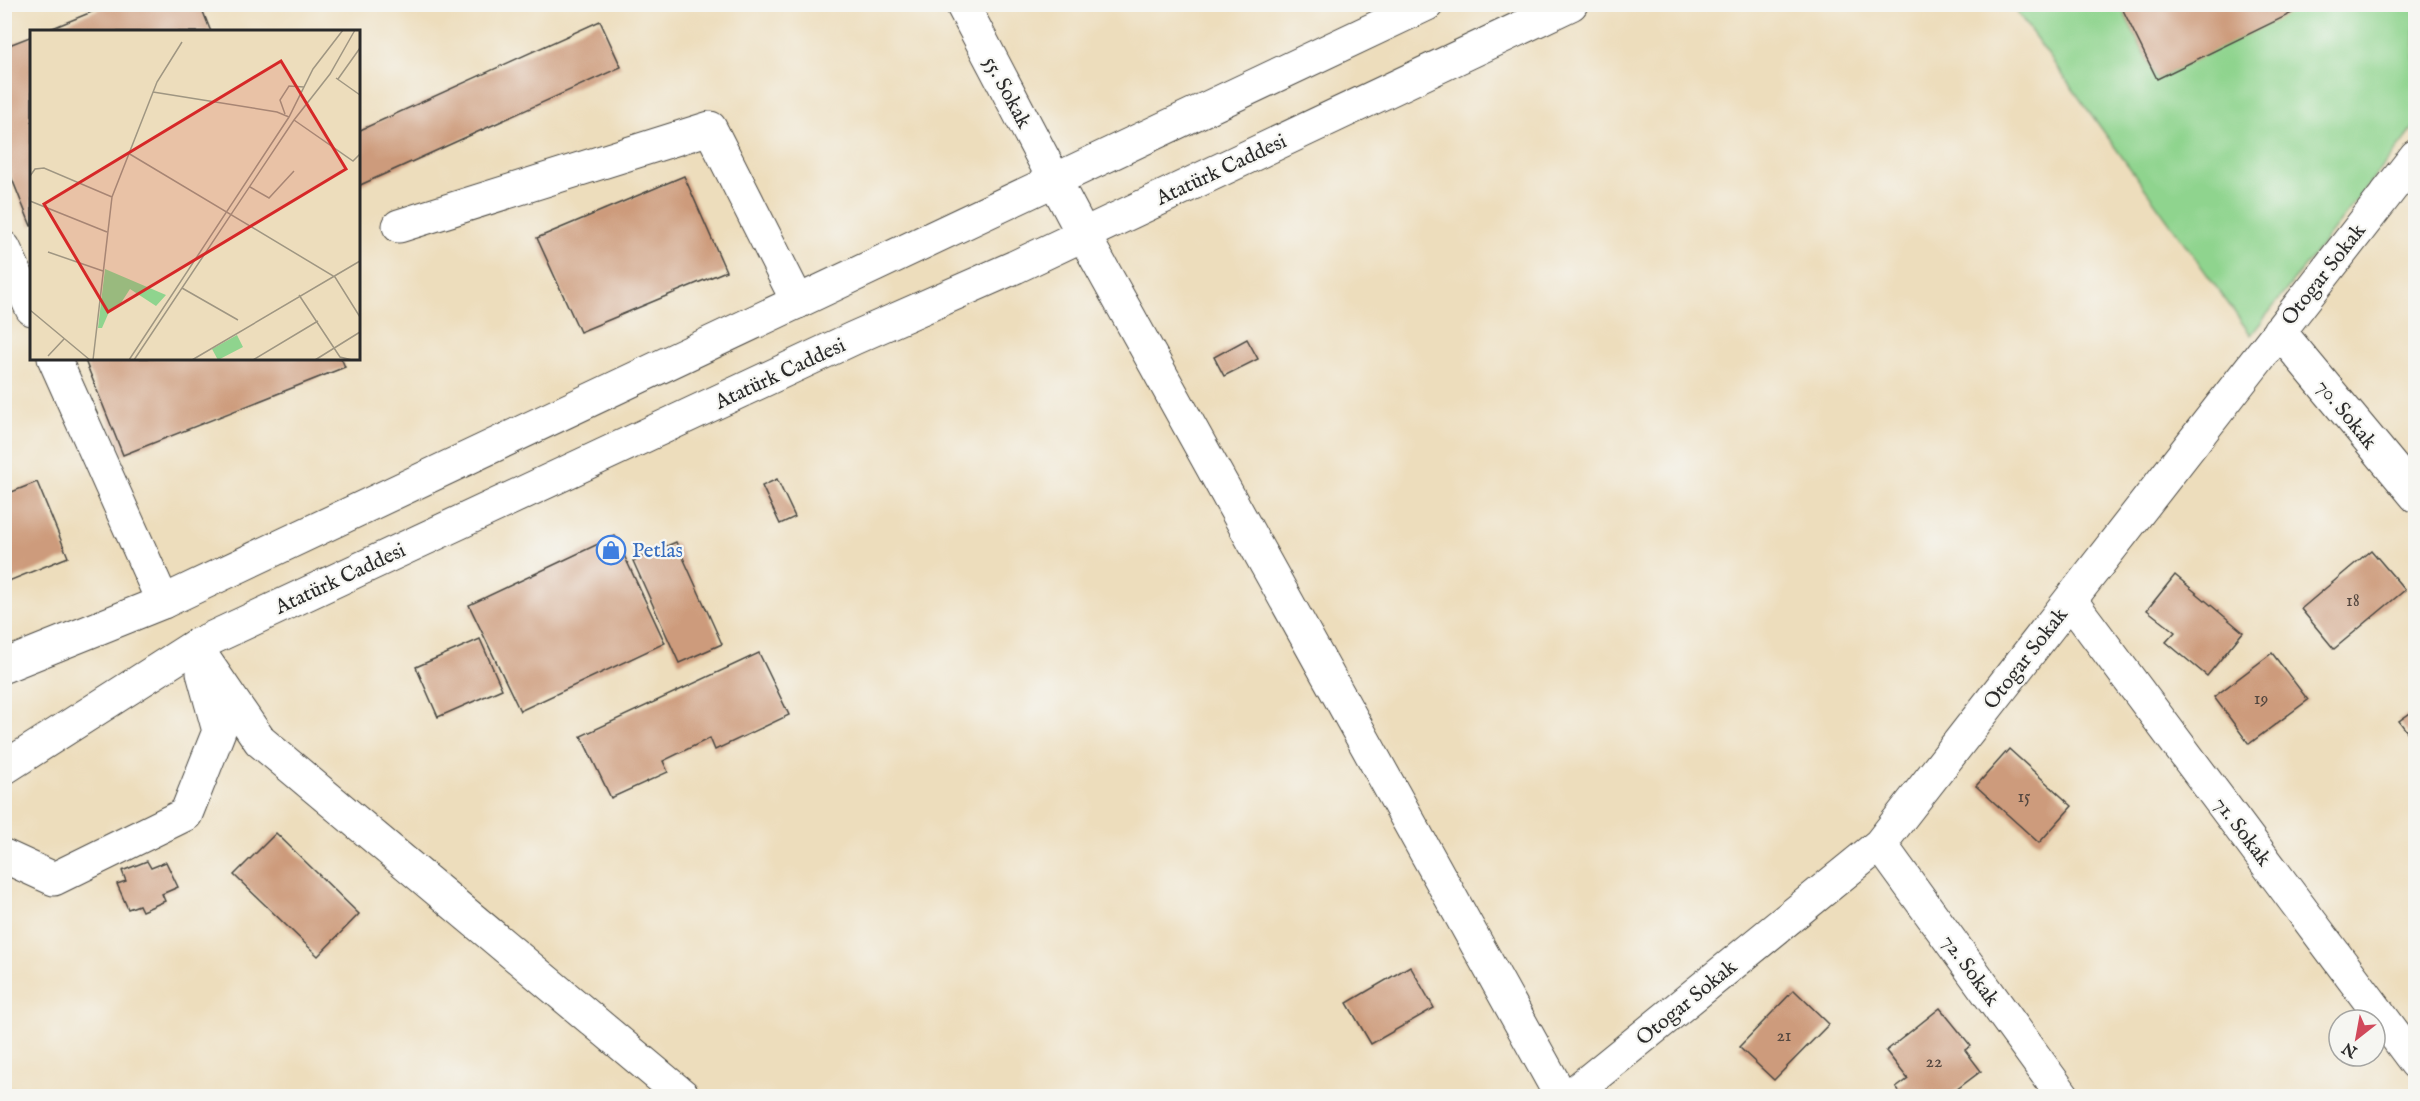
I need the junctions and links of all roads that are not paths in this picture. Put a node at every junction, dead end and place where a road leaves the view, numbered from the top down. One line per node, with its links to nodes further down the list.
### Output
1 (962, 4): 5 (street, 55. Sokak)
2 (1427, 4): 5 (street)
3 (1570, 4): 7 (street, Atatürk Caddesi)
4 (2415, 156): 11 (street, Otogar Sokak)
5 (1054, 180): 7 (street, 55. Sokak); 9 (street)
6 (399, 225): 9 (street)
7 (1083, 234): 16 (street, Atatürk Caddesi); 23 (street, 55. Sokak)
8 (4, 248): 10 (street)
9 (798, 302): 15 (street)
10 (30, 305)
11 (2279, 331): 13 (street, 70. Sokak); 14 (street, Otogar Sokak)
12 (55, 360): 15 (street)
13 (2415, 496)
14 (2070, 600): 19 (street, Otogar Sokak); 21 (street, 71. Sokak)
15 (163, 602): 17 (street)
16 (195, 646): 18 (street, Atatürk Caddesi); 20 (street); 22 (street)
17 (4, 666)
18 (4, 768)
19 (1880, 844): 24 (street, Otogar Sokak); 25 (street, 72. Sokak)
20 (4, 856)
21 (2415, 1063)
22 (683, 1096)
23 (1561, 1096)
24 (1570, 1096)
25 (2063, 1096)

